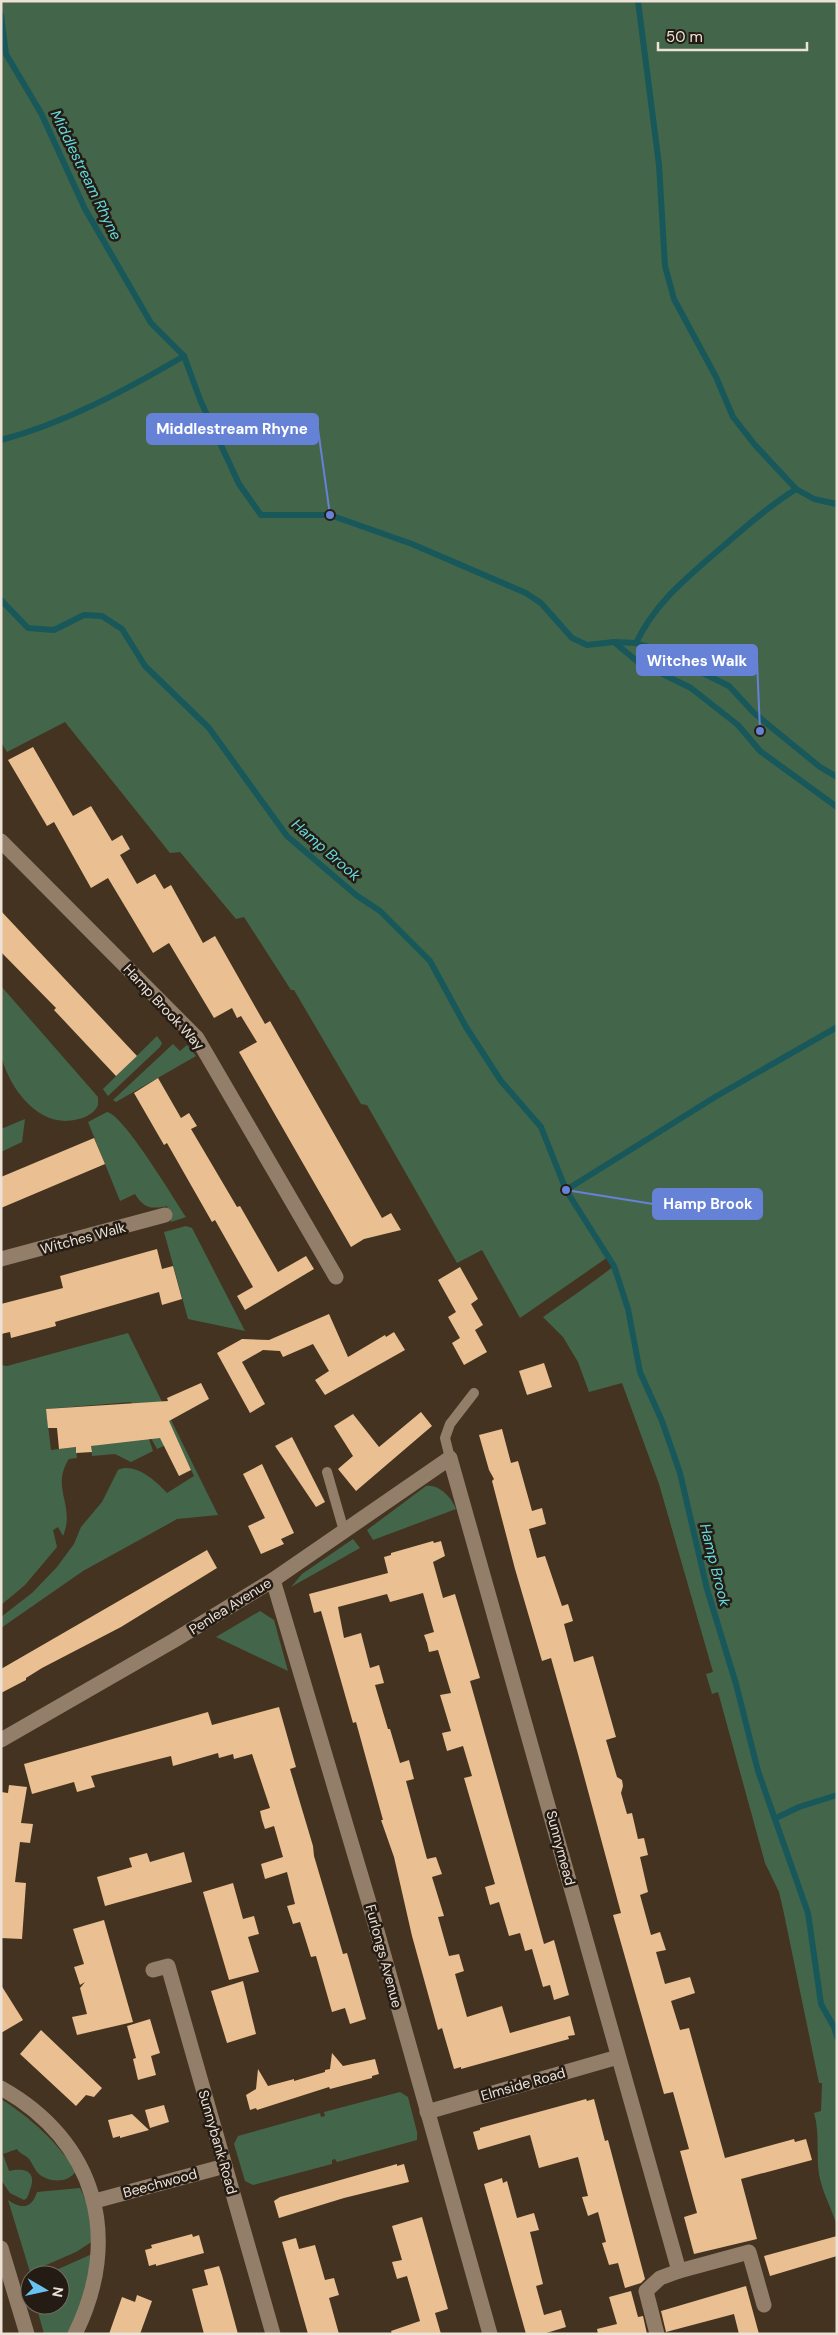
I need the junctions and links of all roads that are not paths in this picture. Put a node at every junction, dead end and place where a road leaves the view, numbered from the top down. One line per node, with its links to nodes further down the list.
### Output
1 (1, 841): 4 (street, Hamp Brook Way)
2 (165, 1215): 3 (street, Witches Walk)
3 (1, 1259)
4 (336, 1277)
5 (474, 1393): 6 (lane)
6 (450, 1458): 8 (street, Penlea Avenue); 12 (street, Sunnymead)
7 (327, 1472): 8 (lane)
8 (344, 1531): 9 (street, Penlea Avenue)
9 (274, 1580): 10 (street, Penlea Avenue); 14 (street, Furlongs Avenue)
10 (1, 1740)
11 (153, 1970): 15 (street, Sunnybank Road)
12 (618, 2056): 14 (street, Elmside Road); 18 (street, Sunnymead)
13 (1, 2088): 16 (street)
14 (427, 2112): 23 (street, Furlongs Avenue)
15 (225, 2166): 16 (street, Beechwood); 22 (street, Sunnybank Road)
16 (95, 2201): 21 (street)
17 (1, 2248): 20 (street)
18 (679, 2271): 19 (street); 24 (street)
19 (764, 2305)
20 (27, 2334)
21 (75, 2334)
22 (273, 2334)
23 (490, 2334)
24 (657, 2334)

